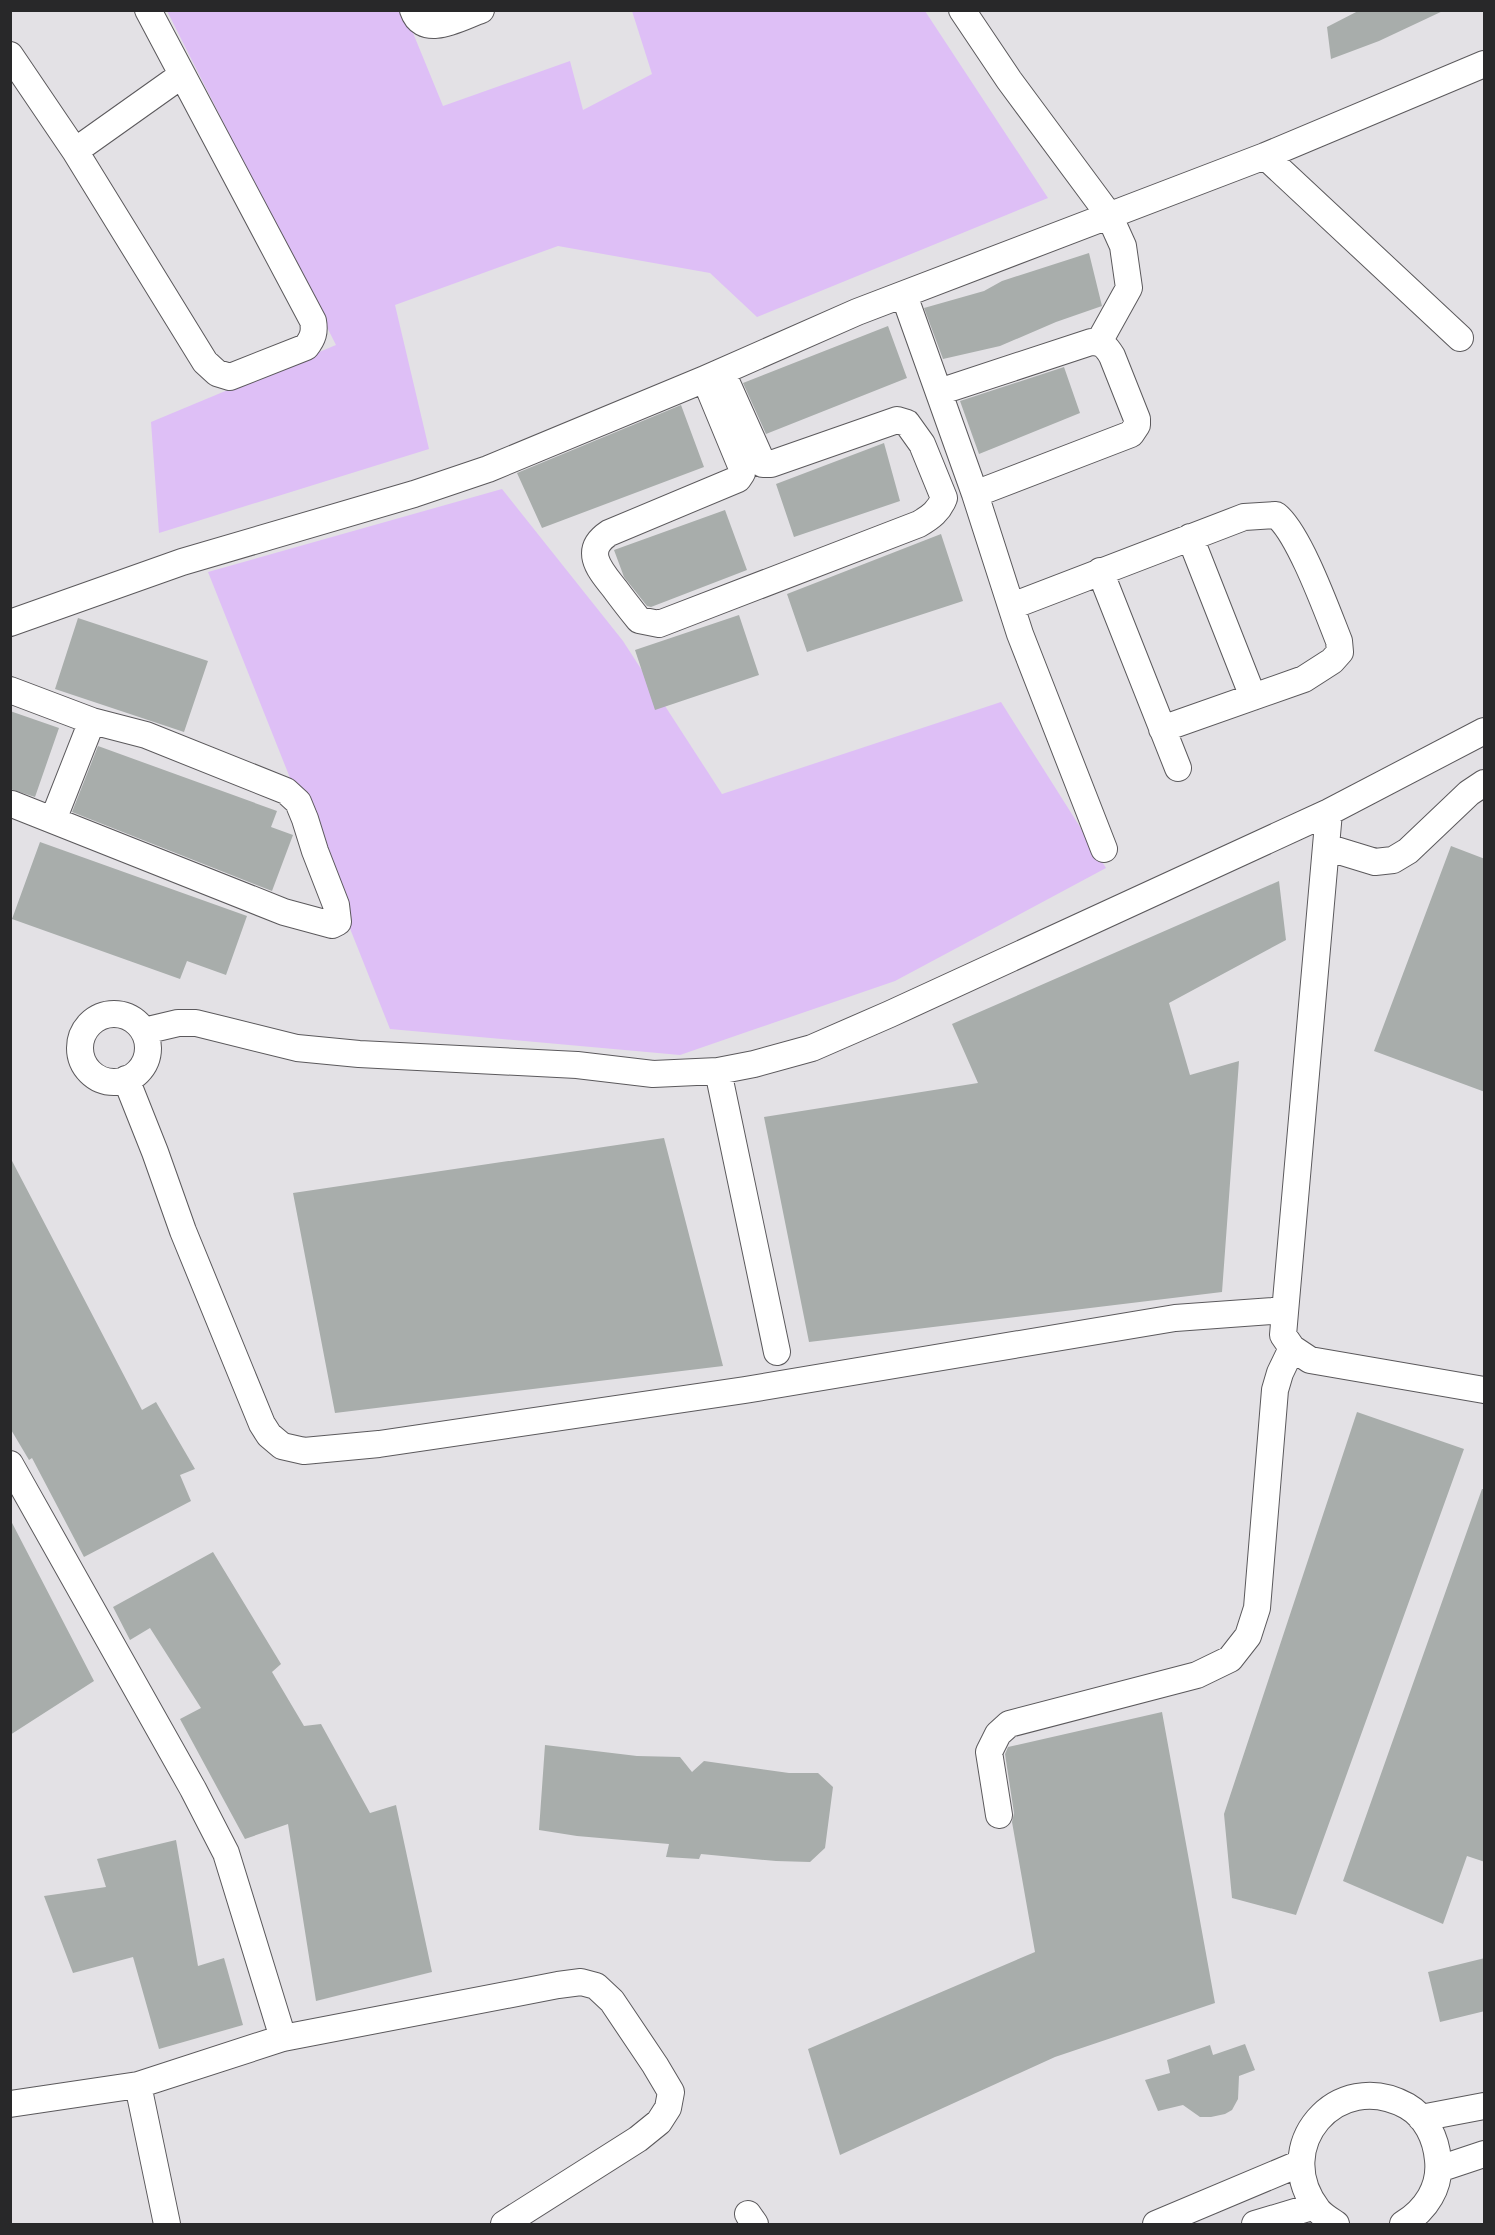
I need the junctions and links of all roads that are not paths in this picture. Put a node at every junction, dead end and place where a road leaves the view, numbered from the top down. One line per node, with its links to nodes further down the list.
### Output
1 (148, 10): 7 (street)
2 (413, 10): 3 (street)
3 (481, 10)
4 (962, 10): 10 (street)
5 (10, 55): 8 (street)
6 (1485, 64): 9 (street)
7 (182, 75): 8 (street); 8 (street)
8 (75, 152)
9 (1265, 156): 10 (street); 12 (street)
10 (1109, 215): 11 (street); 13 (street)
11 (904, 295): 14 (street); 15 (street)
12 (1460, 338)
13 (1099, 342): 15 (street); 16 (street)
14 (714, 376): 14 (street); 20 (street)
15 (939, 392): 16 (street)
16 (975, 494): 19 (street)
17 (1190, 537): 18 (street); 22 (street); 22 (street)
18 (1100, 571): 19 (street); 24 (street)
19 (1012, 606): 32 (street)
20 (10, 623)
21 (10, 690): 23 (street)
22 (1253, 697): 24 (street)
23 (92, 721): 30 (street); 30 (street)
24 (1162, 729): 26 (street)
25 (1485, 731): 29 (street)
26 (1178, 768)
27 (1485, 783): 31 (street)
28 (12, 804): 30 (street)
29 (1329, 812): 31 (street); 34 (street)
30 (53, 820)
31 (1326, 847): 36 (street)
32 (1104, 849)
33 (144, 1031): 34 (street); 35 (street); 35 (street)
34 (718, 1071): 38 (street)
35 (126, 1079): 36 (street)
36 (1285, 1310): 37 (street)
37 (1292, 1348): 39 (street); 41 (street)
38 (777, 1352)
39 (1485, 1390)
40 (10, 1464): 42 (street)
41 (999, 1815)
42 (283, 2038): 43 (street); 52 (street)
43 (138, 2085): 44 (street); 51 (street)
44 (10, 2104)
45 (1485, 2106): 46 (street)
46 (1421, 2118): 48 (street); 49 (street)
47 (1485, 2154): 49 (street)
48 (1301, 2163): 50 (street); 53 (street)
49 (1439, 2169): 56 (street)
50 (1315, 2206): 54 (street); 55 (street)
51 (167, 2224)
52 (504, 2224)
53 (1156, 2224)
54 (1255, 2224)
55 (1336, 2224)
56 (1403, 2224)

